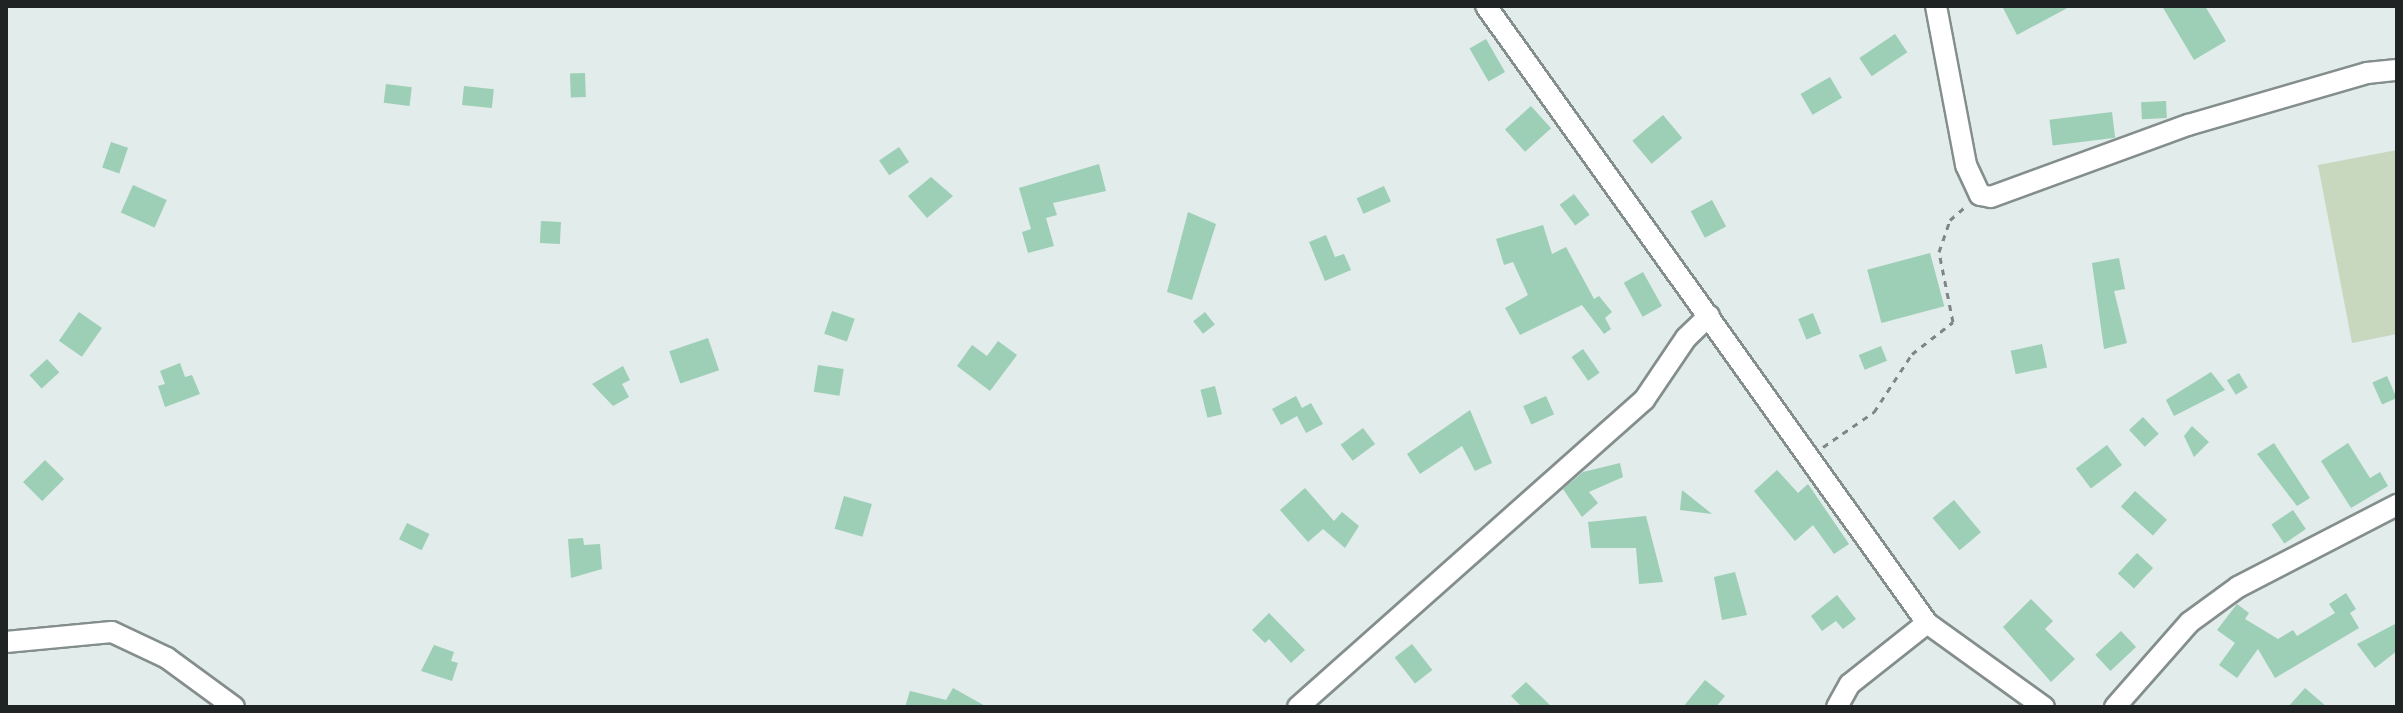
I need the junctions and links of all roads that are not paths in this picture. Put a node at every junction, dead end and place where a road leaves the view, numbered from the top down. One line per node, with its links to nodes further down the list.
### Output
1 (1486, 6): 4 (street)
2 (1936, 6): 3 (street)
3 (2397, 70)
4 (1709, 316): 6 (street); 9 (street)
5 (2397, 505): 12 (street)
6 (1927, 623): 10 (street); 11 (street)
7 (6, 642): 8 (street)
8 (234, 707)
9 (1298, 707)
10 (1837, 707)
11 (2044, 707)
12 (2115, 707)

